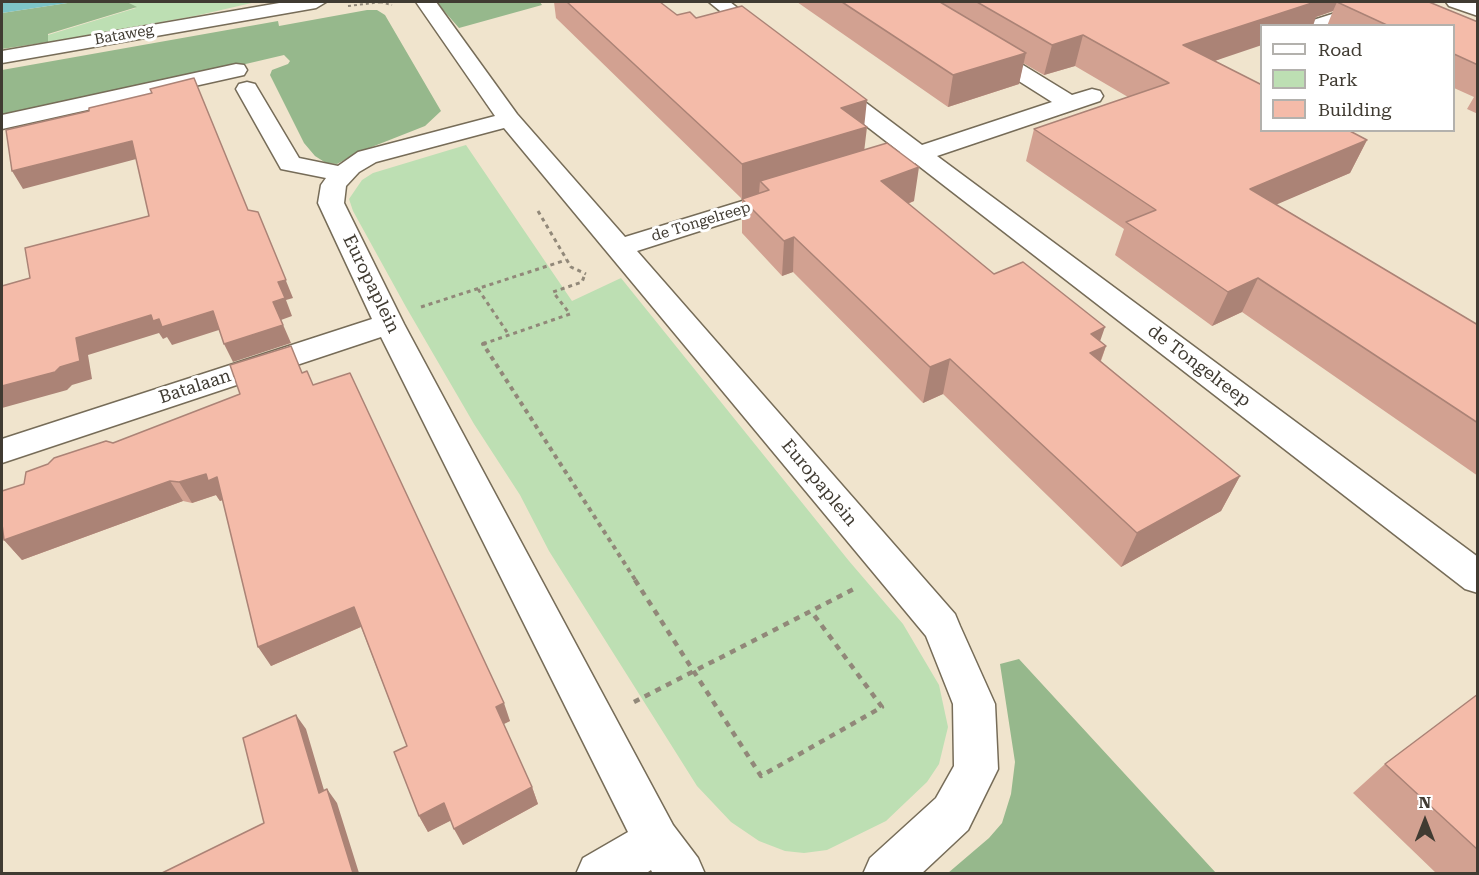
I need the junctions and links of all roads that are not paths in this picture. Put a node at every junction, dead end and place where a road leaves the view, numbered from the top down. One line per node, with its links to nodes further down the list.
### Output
1 (282, 2): 9 (street, Bataweg)
2 (316, 2): 9 (street, Bataweg)
3 (426, 2): 16 (street, Europaplein)
4 (718, 2): 11 (street)
5 (907, 2): 15 (street)
6 (1388, 2): 10 (street)
7 (1456, 2): 8 (street)
8 (1478, 10)
9 (246, 12): 12 (street, Bataweg)
10 (1320, 24)
11 (782, 50)
12 (2, 57)
13 (809, 71): 18 (street, de Tongelreep)
14 (1092, 96): 15 (street)
15 (1069, 104): 18 (street)
16 (509, 119): 20 (street); 22 (street, Europaplein)
17 (2, 122): 20 (street)
18 (920, 154): 19 (street); 25 (street, de Tongelreep)
19 (877, 167)
20 (343, 174): 23 (street, Europaplein)
21 (812, 187): 22 (street, de Tongelreep)
22 (620, 247): 28 (street, Europaplein)
23 (388, 321): 24 (street, Batalaan); 26 (street, Europaplein)
24 (2, 451)
25 (1478, 578)
26 (670, 857): 27 (street)
27 (599, 873)
28 (886, 873)

